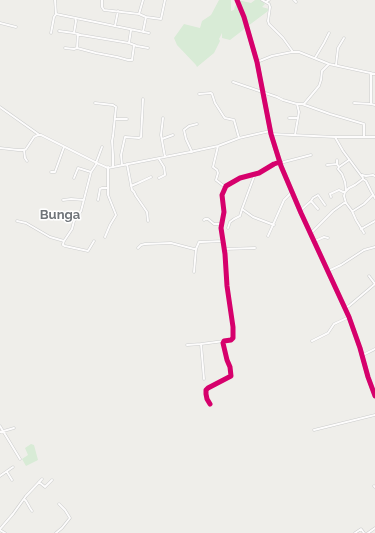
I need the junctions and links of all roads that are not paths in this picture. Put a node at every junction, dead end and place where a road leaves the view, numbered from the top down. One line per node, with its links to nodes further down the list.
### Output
1 (56, 0): 10 (street)
2 (102, 0): 9 (street)
3 (143, 0): 11 (street)
4 (165, 0): 12 (street)
5 (237, 0): 33 (street)
6 (262, 0): 8 (street)
7 (269, 0): 8 (street)
8 (266, 2): 31 (street)
9 (118, 11): 11 (street); 15 (street)
10 (56, 14): 13 (street); 21 (street)
11 (139, 14): 12 (street)
12 (146, 17): 19 (street)
13 (75, 18): 15 (street); 22 (street)
14 (0, 23): 16 (street)
15 (115, 26): 17 (street)
16 (16, 27)
17 (131, 30): 19 (street); 26 (street)
18 (59, 31): 22 (street)
19 (143, 32): 23 (street)
20 (329, 32): 32 (street)
21 (51, 33)
22 (74, 33): 24 (street)
23 (149, 33)
24 (78, 34): 26 (street); 29 (street)
25 (344, 38): 35 (street)
26 (129, 43): 27 (street)
27 (133, 45): 29 (street); 30 (street)
28 (65, 48): 29 (street)
29 (77, 48)
30 (148, 48)
31 (293, 52): 32 (street); 33 (street)
32 (315, 58): 34 (street)
33 (257, 62): 39 (street)
34 (329, 64): 35 (street); 45 (street)
35 (336, 65): 36 (street)
36 (371, 73): 37 (street); 46 (street)
37 (375, 74)
38 (233, 82): 39 (street)
39 (262, 92): 44 (street); 55 (street)
40 (199, 94): 62 (street)
41 (143, 99): 80 (street)
42 (95, 103): 52 (street)
43 (354, 103): 46 (street)
44 (297, 104): 45 (street); 51 (street)
45 (304, 104): 60 (street)
46 (371, 104): 47 (street)
47 (375, 105)
48 (0, 107): 56 (street)
49 (163, 118): 63 (street)
50 (289, 118): 51 (street)
51 (298, 118): 58 (street)
52 (115, 119): 53 (street); 83 (street)
53 (127, 119)
54 (197, 124): 69 (street)
55 (271, 132): 58 (street); 62 (street); 76 (street)
56 (39, 135): 65 (street); 68 (street)
57 (173, 135): 63 (street)
58 (296, 135): 59 (street)
59 (334, 137): 60 (street); 74 (street)
60 (364, 137): 61 (street)
61 (375, 137)
62 (239, 138): 64 (street)
63 (162, 139): 71 (street)
64 (218, 146): 69 (street); 95 (street)
65 (64, 147): 77 (street); 85 (street)
66 (0, 148): 68 (street)
67 (102, 148): 77 (street)
68 (24, 150): 75 (street)
69 (192, 152): 71 (street)
70 (311, 155): 76 (street)
71 (165, 157): 72 (street)
72 (159, 158): 78 (street); 92 (street)
73 (337, 160): 79 (street)
74 (349, 160): 84 (street); 87 (street)
75 (27, 161)
76 (280, 162): 88 (street); 98 (street)
77 (97, 163): 82 (street); 86 (street)
78 (127, 164): 80 (street); 94 (street)
79 (337, 164): 81 (street); 84 (street)
80 (122, 165): 83 (street)
81 (327, 165)
82 (108, 167): 83 (street); 96 (street)
83 (113, 167)
84 (339, 167): 97 (street)
85 (51, 172)
86 (91, 172): 91 (street); 102 (street)
87 (360, 173): 89 (street); 93 (street)
88 (255, 174): 95 (street); 107 (street)
89 (375, 176)
90 (151, 177): 94 (street)
91 (74, 178)
92 (159, 178)
93 (363, 179): 97 (street); 99 (street)
94 (131, 186): 113 (street)
95 (225, 187): 115 (street)
96 (108, 188): 103 (street); 122 (street)
97 (346, 191): 100 (street); 105 (street)
98 (292, 192): 108 (street); 116 (street)
99 (374, 196): 110 (street)
100 (331, 197)
101 (63, 200): 102 (street)
102 (84, 200): 124 (street)
103 (98, 200)
104 (312, 201): 106 (street); 108 (street); 109 (street)
105 (345, 202): 110 (street); 119 (street)
106 (325, 205)
107 (242, 208): 116 (street); 117 (street)
108 (300, 209): 119 (street)
109 (318, 209)
110 (352, 211): 118 (street)
111 (204, 220): 115 (street)
112 (17, 221): 124 (street)
113 (148, 221)
114 (375, 221): 118 (street)
115 (221, 224): 126 (street)
116 (274, 225): 121 (street)
117 (228, 228)
118 (361, 229): 120 (street)
119 (311, 233): 127 (street)
120 (364, 233)
121 (268, 236)
122 (105, 237)
123 (328, 238): 127 (street)
124 (64, 241): 125 (street)
125 (94, 241)
126 (223, 241): 131 (street); 132 (street)
127 (315, 241): 133 (street)
128 (375, 247): 133 (street)
129 (138, 248): 131 (street)
130 (255, 248): 132 (street)
131 (196, 249): 134 (street)
132 (225, 249): 140 (street)
133 (328, 271): 137 (street)
134 (194, 272)
135 (369, 276): 136 (street)
136 (375, 284): 137 (street)
137 (345, 308): 138 (street)
138 (349, 317): 139 (street); 144 (street)
139 (312, 341)
140 (224, 342): 141 (street); 147 (street)
141 (201, 344): 142 (street); 145 (street)
142 (187, 345)
143 (375, 349): 144 (street)
144 (363, 355): 146 (street)
145 (204, 379)
146 (375, 396)
147 (210, 404)
148 (375, 415): 151 (street)
149 (0, 426): 152 (street)
150 (14, 428): 152 (street)
151 (314, 430)
152 (4, 431): 153 (street); 154 (street)
153 (0, 432)
154 (20, 459)
155 (13, 467): 156 (street)
156 (7, 472): 157 (street); 159 (street)
157 (0, 476)
158 (42, 479): 161 (street)
159 (12, 480)
160 (52, 480): 161 (street)
161 (39, 482): 162 (street)
162 (24, 499): 164 (street); 166 (street)
163 (59, 504): 168 (street)
164 (32, 511)
165 (375, 528): 171 (street)
166 (0, 529): 167 (street)
167 (6, 533)
168 (56, 533)
169 (354, 533): 170 (street)
170 (364, 533)
171 (368, 533)

